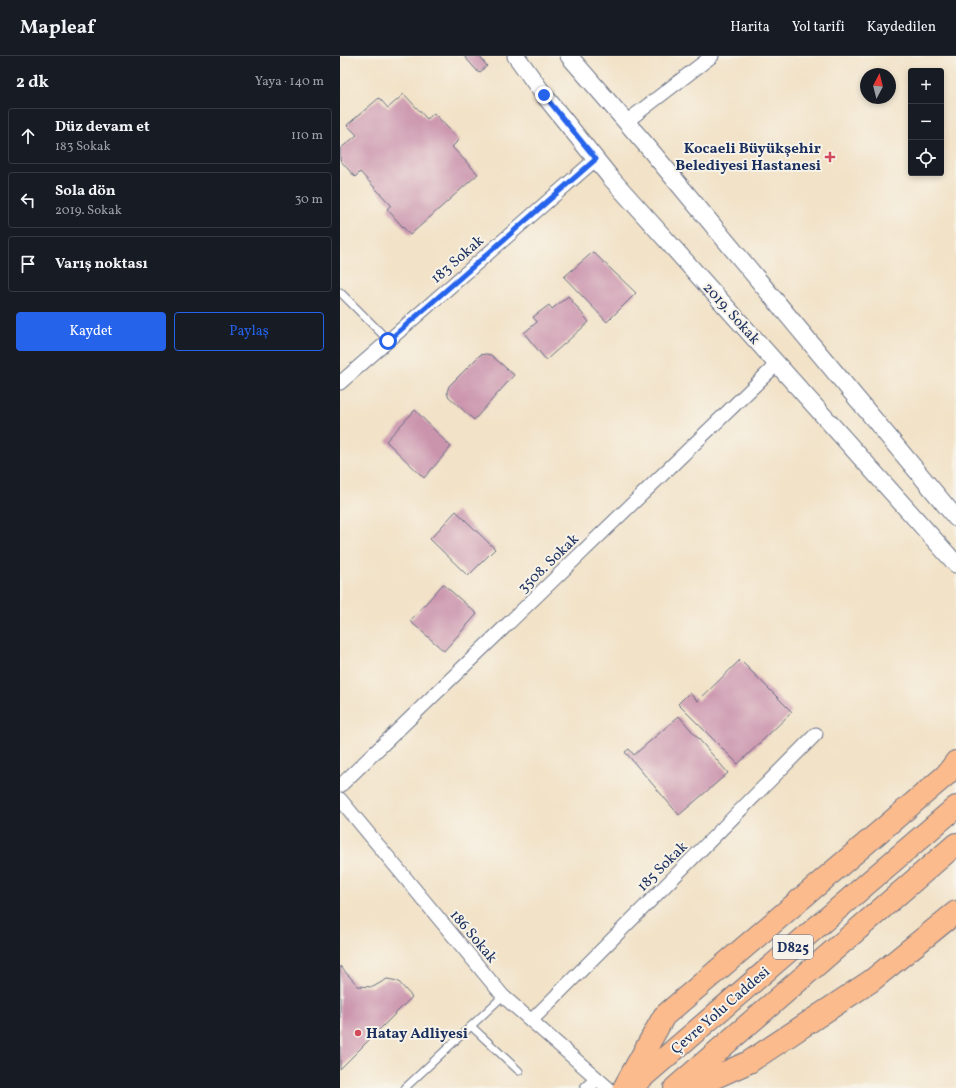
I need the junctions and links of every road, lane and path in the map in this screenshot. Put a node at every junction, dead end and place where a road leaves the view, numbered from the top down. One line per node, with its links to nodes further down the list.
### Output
1 (516, 56): 5 (street, 2019. Sokak)
2 (569, 56): 4 (street)
3 (712, 56): 4 (street)
4 (626, 122): 10 (street)
5 (596, 159): 7 (street, 183 Sokak); 8 (street, 2019. Sokak)
6 (340, 292): 7 (lane)
7 (388, 341): 9 (street, 183 Sokak)
8 (777, 364): 11 (street, 2019. Sokak); 14 (street, 3508. Sokak)
9 (340, 384)
10 (956, 518)
11 (956, 564)
12 (816, 734): 20 (street, 185 Sokak)
13 (956, 762): 27 (highway)
14 (340, 786)
15 (340, 799): 19 (street, 186 Sokak)
16 (956, 807): 28 (highway, Çevre Yolu Caddesi / D825)
17 (956, 844): 29 (highway, Çevre Yolu Caddesi / D825)
18 (956, 912): 30 (highway)
19 (503, 996): 20 (street, 186 Sokak); 21 (lane)
20 (531, 1021): 23 (street, 186 Sokak)
21 (471, 1026): 22 (lane); 24 (lane)
22 (519, 1071)
23 (597, 1078): 25 (street); 26 (street, 186 Sokak)
24 (405, 1088)
25 (587, 1088)
26 (608, 1088)
27 (624, 1088)
28 (630, 1088)
29 (675, 1088)
30 (691, 1088)

